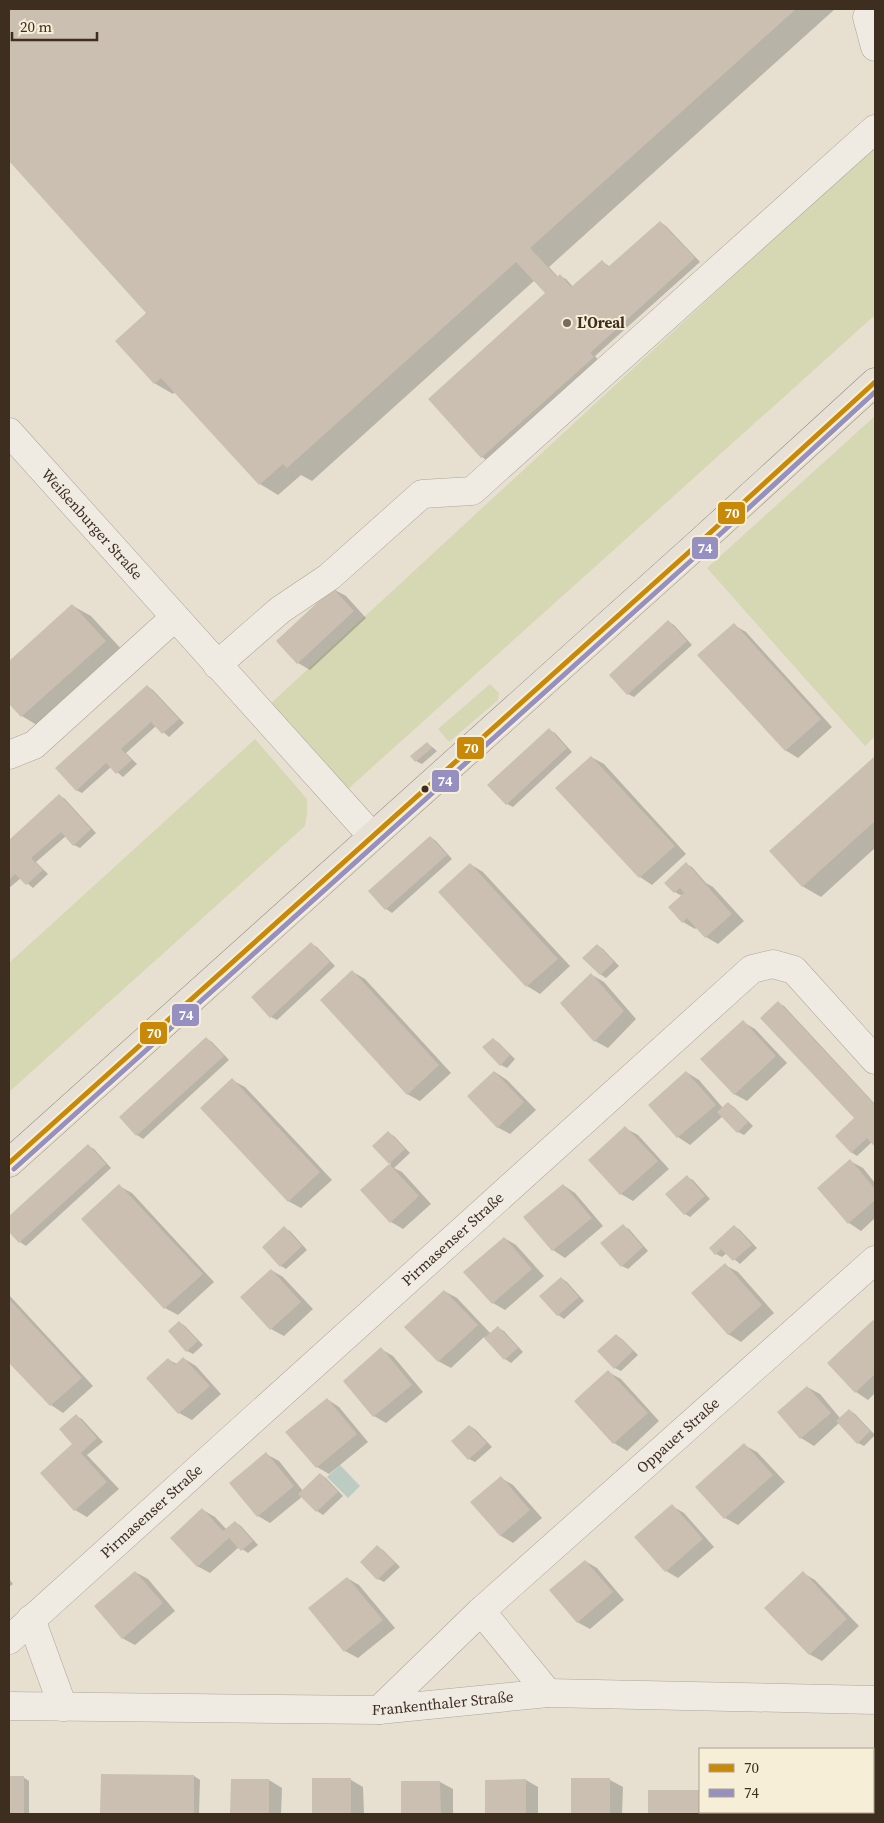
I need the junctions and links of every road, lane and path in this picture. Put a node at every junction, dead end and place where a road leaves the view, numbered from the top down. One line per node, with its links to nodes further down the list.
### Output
1 (868, 17): 2 (street)
2 (875, 47)
3 (875, 129): 7 (street)
4 (875, 382): 9 (main road)
5 (9, 432): 6 (street, Weißenburger Straße)
6 (174, 618): 7 (street, Weißenburger Straße); 8 (street)
7 (217, 665): 9 (street, Weißenburger Straße)
8 (9, 755)
9 (372, 836): 11 (main road)
10 (875, 1060): 14 (street, Pirmasenser Straße)
11 (9, 1163)
12 (875, 1260): 13 (street, Oppauer Straße)
13 (481, 1611): 16 (street); 20 (street, Oppauer Straße)
14 (31, 1620): 15 (street, Pirmasenser Straße); 19 (street)
15 (9, 1640)
16 (548, 1693): 17 (street, Frankenthaler Straße); 20 (street, Frankenthaler Straße)
17 (875, 1700)
18 (9, 1706): 19 (street, Frankenthaler Straße)
19 (63, 1707): 20 (street, Frankenthaler Straße)
20 (379, 1710)

